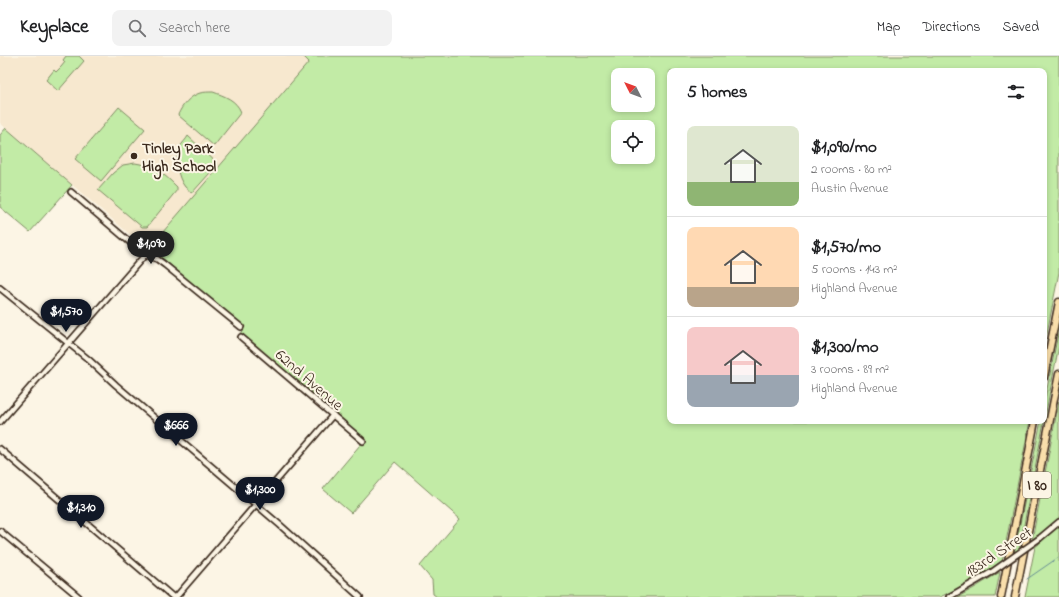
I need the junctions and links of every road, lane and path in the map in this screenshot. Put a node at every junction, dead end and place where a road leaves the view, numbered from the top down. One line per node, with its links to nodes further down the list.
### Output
1 (72, 192): 2 (street)
2 (145, 255): 5 (street); 7 (street)
3 (0, 288): 7 (street)
4 (1059, 302): 8 (highway)
5 (241, 327)
6 (241, 336): 10 (street, 62nd Avenue)
7 (68, 344): 11 (street); 15 (street)
8 (1047, 362)
9 (1059, 374): 23 (highway, I 80)
10 (333, 415): 13 (street, 62nd Avenue); 15 (street)
11 (0, 422)
12 (1034, 424): 22 (highway, I 80)
13 (363, 441)
14 (0, 449): 19 (street)
15 (255, 504): 19 (street); 20 (street)
16 (1059, 522): 21 (street, 183rd Street, bridge)
17 (0, 531): 18 (street)
18 (79, 597)
19 (175, 597)
20 (360, 597)
21 (949, 597)
22 (1001, 597)
23 (1015, 597)

